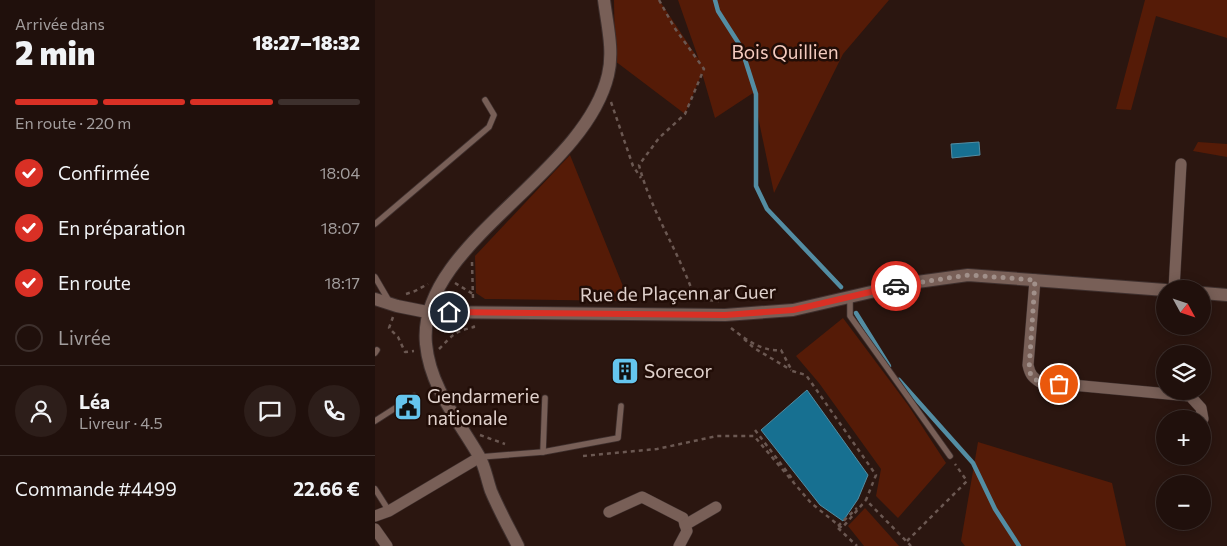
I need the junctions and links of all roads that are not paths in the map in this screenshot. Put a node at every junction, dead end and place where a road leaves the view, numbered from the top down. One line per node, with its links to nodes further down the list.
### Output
1 (604, 0): 14 (main road)
2 (485, 100): 4 (lane)
3 (1181, 164): 7 (street)
4 (375, 224)
5 (375, 277): 13 (lane)
6 (1035, 280): 8 (main road, Rue de Plaçenn ar Guer); 11 (main road, Rue de Plaçenn ar Guer); 18 (street)
7 (1174, 280)
8 (1156, 289)
9 (1211, 294): 10 (main road)
10 (1227, 295)
11 (850, 297): 14 (main road, Rue de Plaçenn ar Guer); 21 (lane)
12 (375, 299): 13 (main road, Rue de Plaçenn ar Guer)
13 (394, 305): 14 (main road, Rue de Plaçenn ar Guer)
14 (427, 312): 22 (main road)
15 (414, 396): 19 (lane)
16 (545, 398): 20 (lane)
17 (621, 406): 20 (lane)
18 (1201, 410)
19 (375, 421)
20 (543, 452): 22 (lane)
21 (950, 456)
22 (480, 457): 25 (street); 31 (main road)
23 (375, 488): 25 (lane)
24 (717, 507): 28 (street)
25 (389, 511): 27 (street)
26 (609, 512): 28 (street)
27 (375, 516)
28 (685, 525): 32 (street)
29 (375, 529): 30 (street)
30 (387, 546)
31 (518, 546)
32 (679, 546)

